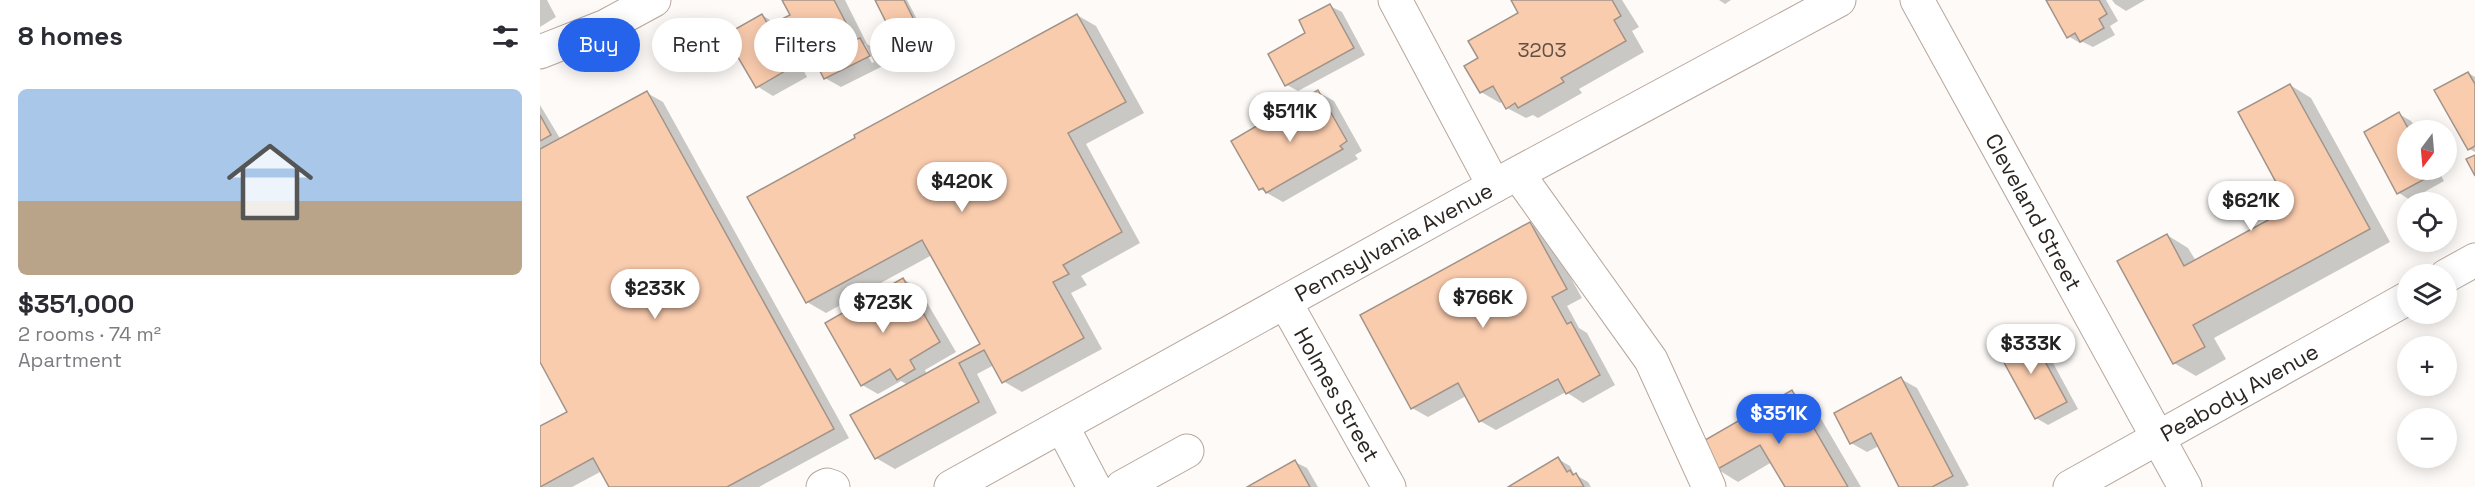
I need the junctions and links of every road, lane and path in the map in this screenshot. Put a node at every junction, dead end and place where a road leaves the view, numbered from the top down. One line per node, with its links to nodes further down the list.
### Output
1 (654, 0): 5 (street)
2 (1839, 0): 6 (street, Pennsylvania Avenue)
3 (1917, 0): 12 (street, Cleveland Street)
4 (1407, 4): 6 (street)
5 (540, 52)
6 (1506, 180): 9 (street, Pennsylvania Avenue); 20 (street)
7 (2475, 260): 8 (street)
8 (2457, 270)
9 (1286, 302): 11 (street, Pennsylvania Avenue); 19 (street, Holmes Street)
10 (2397, 304): 12 (street, Peabody Avenue)
11 (1062, 426): 16 (street, Pennsylvania Avenue); 17 (street)
12 (2158, 438): 21 (street, Peabody Avenue); 22 (street, Cleveland Street)
13 (1187, 451): 18 (street)
14 (823, 487): 15 (street)
15 (833, 487)
16 (951, 487)
17 (1094, 487)
18 (1122, 487)
19 (1389, 487)
20 (1709, 487)
21 (2070, 487)
22 (2186, 487)

